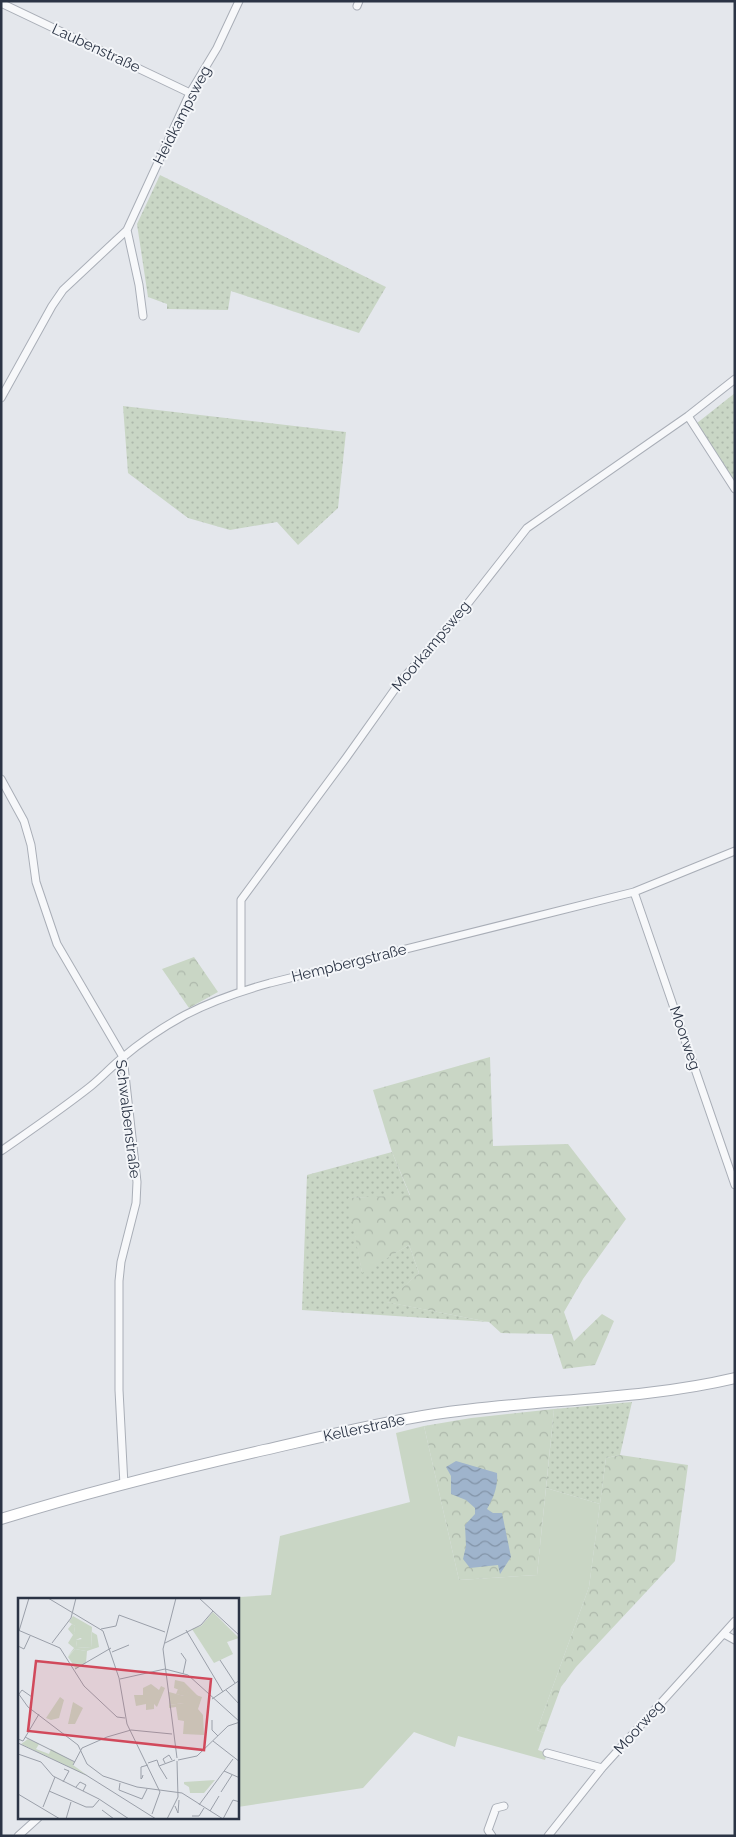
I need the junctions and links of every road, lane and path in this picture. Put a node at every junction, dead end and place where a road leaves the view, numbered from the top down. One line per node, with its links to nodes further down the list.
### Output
1 (239, 1): 3 (street, Heidkampsweg)
2 (1, 3): 3 (street, Laubenstraße)
3 (190, 93): 4 (street, Heidkampsweg)
4 (127, 230): 5 (street); 7 (street, Heidkampsweg)
5 (143, 316)
6 (735, 379): 8 (street, Moorkampsweg)
7 (1, 398)
8 (688, 416): 9 (street); 13 (street, Moorkampsweg)
9 (735, 488)
10 (1, 779): 14 (street, Schwalbenstraße)
11 (735, 851): 12 (street, Hempbergstraße)
12 (634, 892): 13 (street, Hempbergstraße); 16 (street, Moorweg)
13 (241, 991): 14 (street, Hempbergstraße)
14 (123, 1058): 15 (street, Hempbergstraße); 18 (street, Schwalbenstraße)
15 (1, 1151)
16 (735, 1186)
17 (735, 1378): 18 (main road, Kellerstraße)
18 (124, 1484): 19 (main road, Kellerstraße)
19 (1, 1519)
20 (735, 1622): 21 (street, Moorweg)
21 (724, 1634): 22 (street); 24 (street, Moorweg)
22 (735, 1640)
23 (547, 1753): 24 (street)
24 (602, 1768): 29 (street, Moorweg)
25 (504, 1806): 28 (street)
26 (36, 1820): 27 (street)
27 (18, 1836)
28 (492, 1836)
29 (548, 1836)

